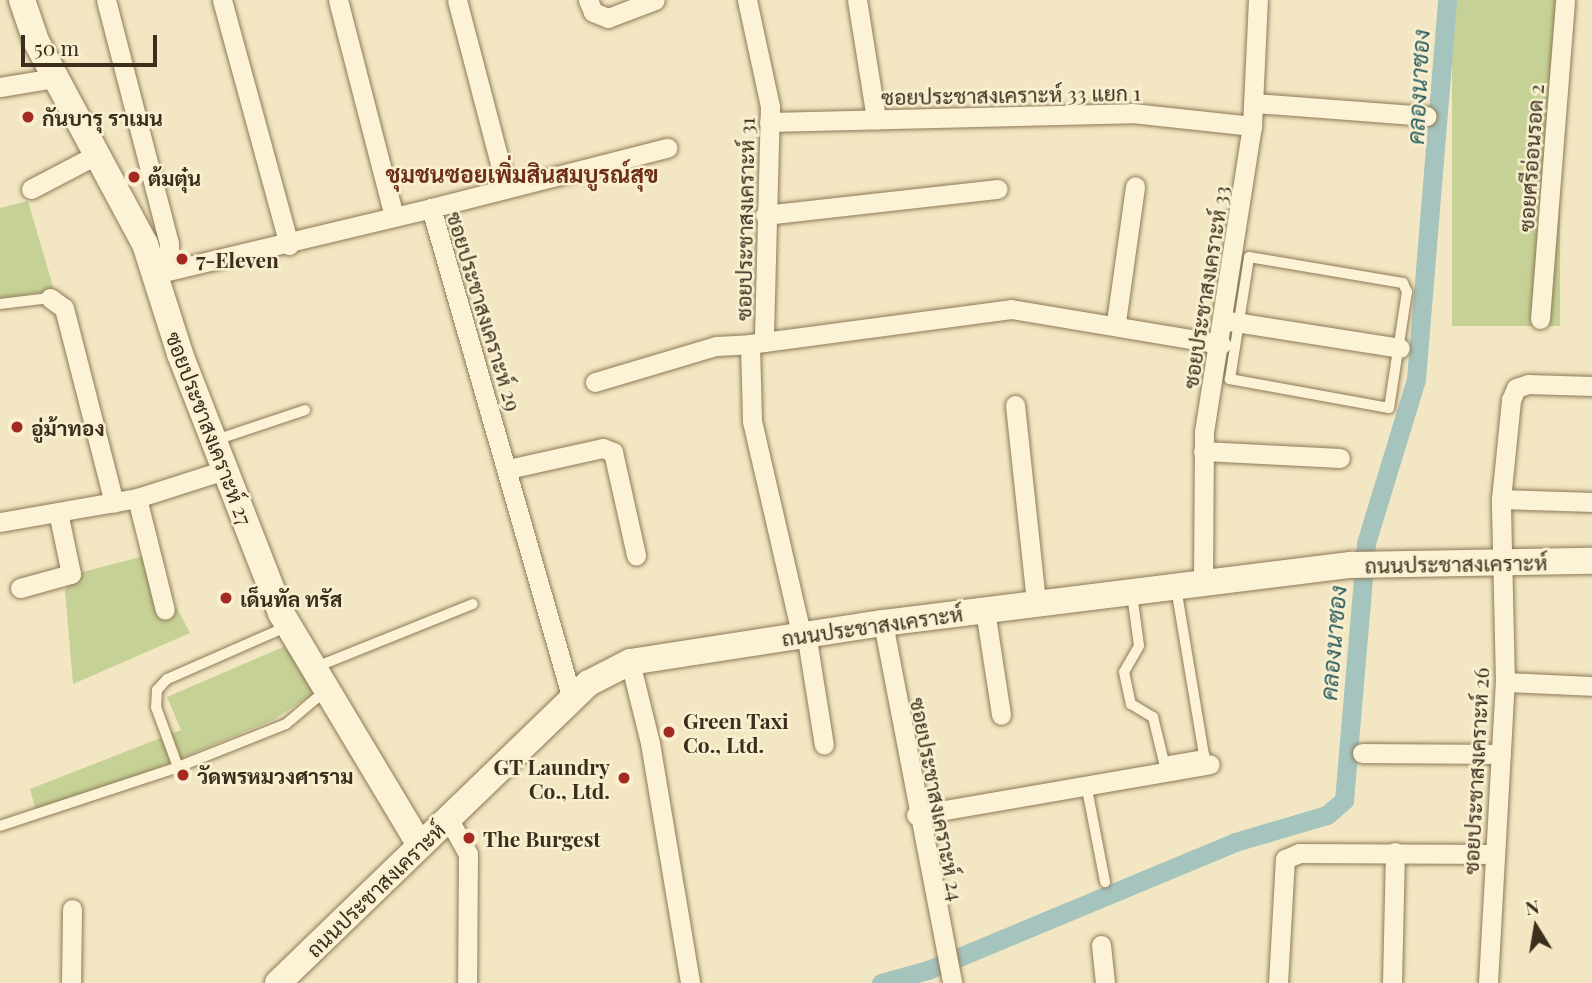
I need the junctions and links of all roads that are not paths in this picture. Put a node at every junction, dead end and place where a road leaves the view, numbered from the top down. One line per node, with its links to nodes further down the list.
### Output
1 (23, 0): 12 (main road, ซอยประชาสงเคราะห์ 27)
2 (106, 0): 29 (street)
3 (222, 0): 28 (street)
4 (338, 0): 27 (street)
5 (457, 0): 22 (street)
6 (587, 0): 7 (street)
7 (655, 0)
8 (747, 0): 17 (street, ซอยประชาสงเคราะห์ 31)
9 (857, 0): 16 (street)
10 (1258, 0): 14 (street, ซอยประชาสงเคราะห์ 33)
11 (1564, 0): 32 (street, ซอยศรีอ่อนรอด 2)
12 (55, 78): 13 (street); 20 (main road, ซอยประชาสงเคราะห์ 27)
13 (0, 87)
14 (1254, 103): 15 (street); 18 (street, ซอยประชาสงเคราะห์ 33)
15 (1427, 116)
16 (876, 119): 17 (street, ซอยประชาสงเคราะห์ 33 แยก 1); 18 (street, ซอยประชาสงเคราะห์ 33 แยก 1)
17 (769, 122): 26 (street, ซอยประชาสงเคราะห์ 31)
18 (1252, 126): 33 (street, ซอยประชาสงเคราะห์ 33)
19 (667, 148): 22 (street)
20 (98, 154): 23 (street); 29 (main road, ซอยประชาสงเคราะห์ 27)
21 (1135, 186): 34 (street)
22 (506, 187): 25 (street)
23 (31, 188)
24 (998, 189): 26 (street)
25 (431, 208): 27 (street, ซอยประชาสงเคราะห์ 29); 45 (street, ซอยประชาสงเคราะห์ 29)
26 (765, 215): 35 (street, ซอยประชาสงเคราะห์ 31)
27 (394, 216): 28 (street, ซอยประชาสงเคราะห์ 29)
28 (289, 245): 29 (street, ซอยประชาสงเคราะห์ 29)
29 (155, 274): 42 (main road, ซอยประชาสงเคราะห์ 27)
30 (50, 298): 31 (lane); 50 (street)
31 (0, 304)
32 (1540, 319)
33 (1230, 321): 36 (street, ซอยประชาสงเคราะห์ 33); 37 (street); 37 (lane); 37 (lane)
34 (1116, 322): 35 (street); 36 (street)
35 (757, 343): 38 (street); 66 (street, ซอยประชาสงเคราะห์ 31)
36 (1221, 344): 43 (street, ซอยประชาสงเคราะห์ 33)
37 (1400, 348)
38 (595, 382)
39 (1592, 386): 48 (street, ซอยประชาสงเคราะห์ 26)
40 (1015, 405): 60 (street)
41 (305, 410): 42 (lane)
42 (212, 441): 46 (main road, ซอยประชาสงเคราะห์ 27)
43 (1203, 451): 44 (street); 56 (street, ซอยประชาสงเคราะห์ 33)
44 (1340, 458)
45 (508, 469): 53 (street); 71 (street, ซอยประชาสงเคราะห์ 29)
46 (225, 470): 47 (street); 65 (main road, ซอยประชาสงเคราะห์ 27)
47 (137, 498): 50 (street); 62 (street)
48 (1501, 499): 49 (street); 55 (street, ซอยประชาสงเคราะห์ 26)
49 (1592, 502)
50 (114, 503): 51 (street)
51 (58, 512): 52 (street); 58 (street)
52 (0, 522)
53 (636, 555)
54 (1592, 561): 55 (main road, ถนนประชาสงเคราะห์)
55 (1504, 562): 56 (main road, ถนนประชาสงเคราะห์); 69 (street, ซอยประชาสงเคราะห์ 26)
56 (1203, 581): 57 (main road, ถนนประชาสงเคราะห์)
57 (1176, 584): 59 (main road, ถนนประชาสงเคราะห์); 59 (lane)
58 (20, 588)
59 (1131, 590): 60 (main road, ถนนประชาสงเคราะห์)
60 (1036, 603): 63 (main road, ถนนประชาสงเคราะห์)
61 (473, 604): 68 (lane)
62 (165, 610)
63 (985, 610): 64 (main road, ถนนประชาสงเคราะห์); 72 (street)
64 (883, 623): 66 (main road, ถนนประชาสงเคราะห์); 79 (street, ซอยประชาสงเคราะห์ 24)
65 (288, 626): 68 (main road, ซอยประชาสงเคราะห์ 27); 77 (lane)
66 (804, 633): 67 (main road, ถนนประชาสงเคราะห์); 73 (street, ซอยประชาสงเคราะห์ 31)
67 (630, 662): 71 (main road, ถนนประชาสงเคราะห์); 91 (street)
68 (319, 680): 77 (lane); 82 (main road, ซอยประชาสงเคราะห์ 27)
69 (1505, 682): 70 (street); 75 (street, ซอยประชาสงเคราะห์ 26)
70 (1592, 686)
71 (572, 699): 80 (main road, ถนนประชาสงเคราะห์)
72 (1001, 715)
73 (824, 745)
74 (1362, 753): 75 (street)
75 (1501, 754): 84 (street, ซอยประชาสงเคราะห์ 26)
76 (1210, 764): 78 (street)
77 (178, 767): 81 (lane)
78 (1086, 783): 79 (street); 85 (lane)
79 (916, 815): 92 (street, ซอยประชาสงเคราะห์ 24)
80 (448, 818): 82 (main road, ถนนประชาสงเคราะห์); 90 (street)
81 (0, 826)
82 (420, 845): 89 (main road, ถนนประชาสงเคราะห์)
83 (1395, 852): 84 (street); 94 (street); 95 (street)
84 (1492, 854): 96 (street, ซอยประชาสงเคราะห์ 26)
85 (1105, 883)
86 (72, 909): 88 (street)
87 (1101, 945): 93 (street)
88 (71, 983)
89 (278, 983)
90 (467, 983)
91 (690, 983)
92 (952, 983)
93 (1105, 983)
94 (1278, 983)
95 (1392, 983)
96 (1488, 983)

